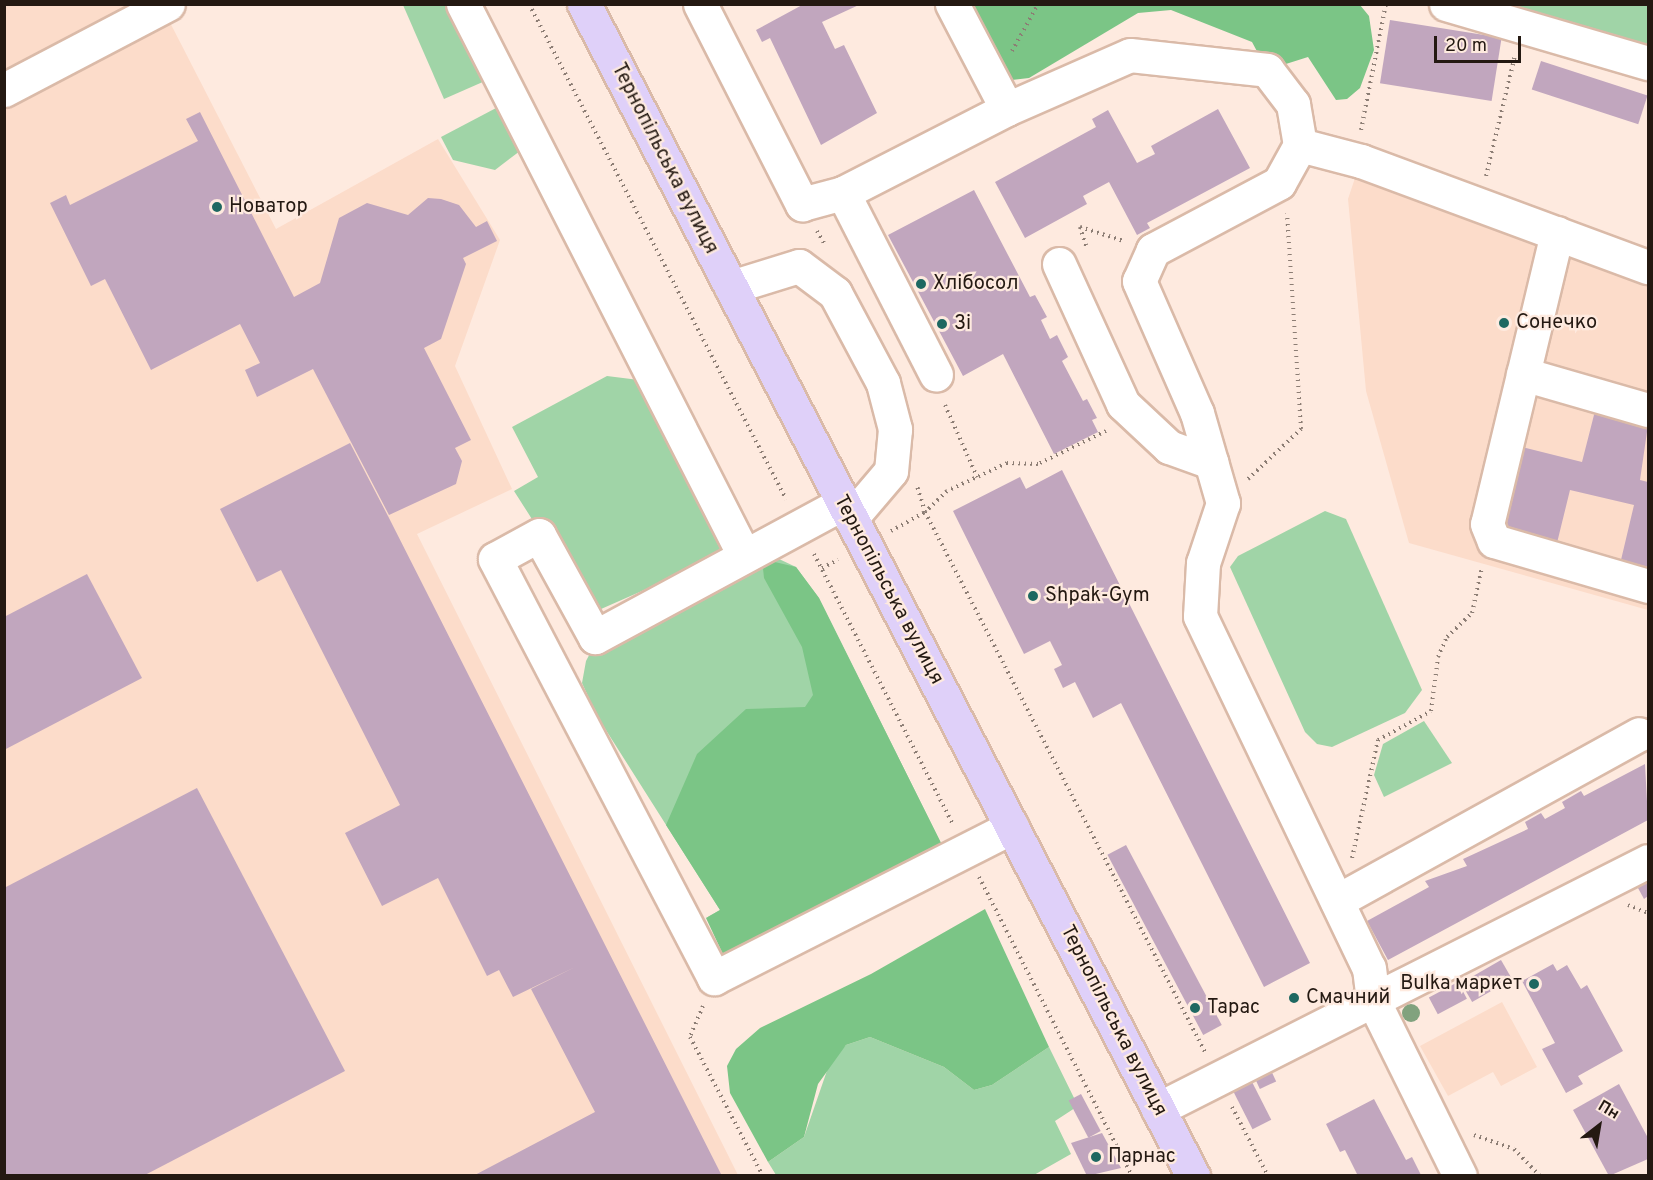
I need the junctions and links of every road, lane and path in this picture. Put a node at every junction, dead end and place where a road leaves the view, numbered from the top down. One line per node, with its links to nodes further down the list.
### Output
1 (168, 4): 13 (street)
2 (463, 4): 35 (street)
3 (529, 4): 34 (path)
4 (584, 4): 24 (main road, Тернопільська вулиця)
5 (700, 4): 19 (street)
6 (952, 4): 12 (street)
7 (1038, 4): 12 (path)
8 (1386, 4): 15 (path)
9 (1446, 4): 10 (street)
10 (1522, 22): 11 (street); 17 (path)
11 (1648, 63)
12 (992, 78): 14 (street)
13 (4, 90)
14 (1007, 109): 16 (street); 19 (street)
15 (1360, 134)
16 (1300, 145): 18 (street); 20 (street)
17 (1489, 165)
18 (1279, 183): 21 (street); 31 (path)
19 (843, 193): 26 (street)
20 (1557, 233): 23 (street); 25 (street)
21 (1153, 250): 22 (path); 29 (street)
22 (1073, 256): 28 (street)
23 (1648, 267)
24 (731, 287): 33 (main road, Тернопільська вулиця); 33 (street)
25 (1523, 374): 27 (street); 36 (street)
26 (940, 388): 30 (path)
27 (1648, 410)
28 (1136, 416): 29 (street); 30 (path)
29 (1211, 462): 31 (street)
30 (977, 477): 32 (path)
31 (1223, 503): 44 (street)
32 (925, 512): 33 (path); 47 (path)
33 (853, 522): 34 (street); 41 (main road, Тернопільська вулиця)
34 (800, 525): 35 (street); 42 (path)
35 (744, 555): 38 (street)
36 (1648, 586)
37 (1474, 604): 44 (path)
38 (595, 637): 39 (street); 39 (street)
39 (551, 660): 45 (street)
40 (1639, 734): 44 (street)
41 (1012, 827): 42 (street); 48 (main road, Тернопільська вулиця)
42 (965, 849): 45 (street); 51 (path)
43 (1648, 861): 46 (street)
44 (1337, 901): 46 (street)
45 (714, 978): 50 (path)
46 (1373, 1000): 47 (street); 49 (street)
47 (1219, 1078): 48 (street); 53 (path)
48 (1158, 1109): 52 (main road, Тернопільська вулиця)
49 (1441, 1136): 54 (street); 55 (path)
50 (763, 1176)
51 (1132, 1176)
52 (1193, 1176)
53 (1268, 1176)
54 (1460, 1176)
55 (1540, 1176)

